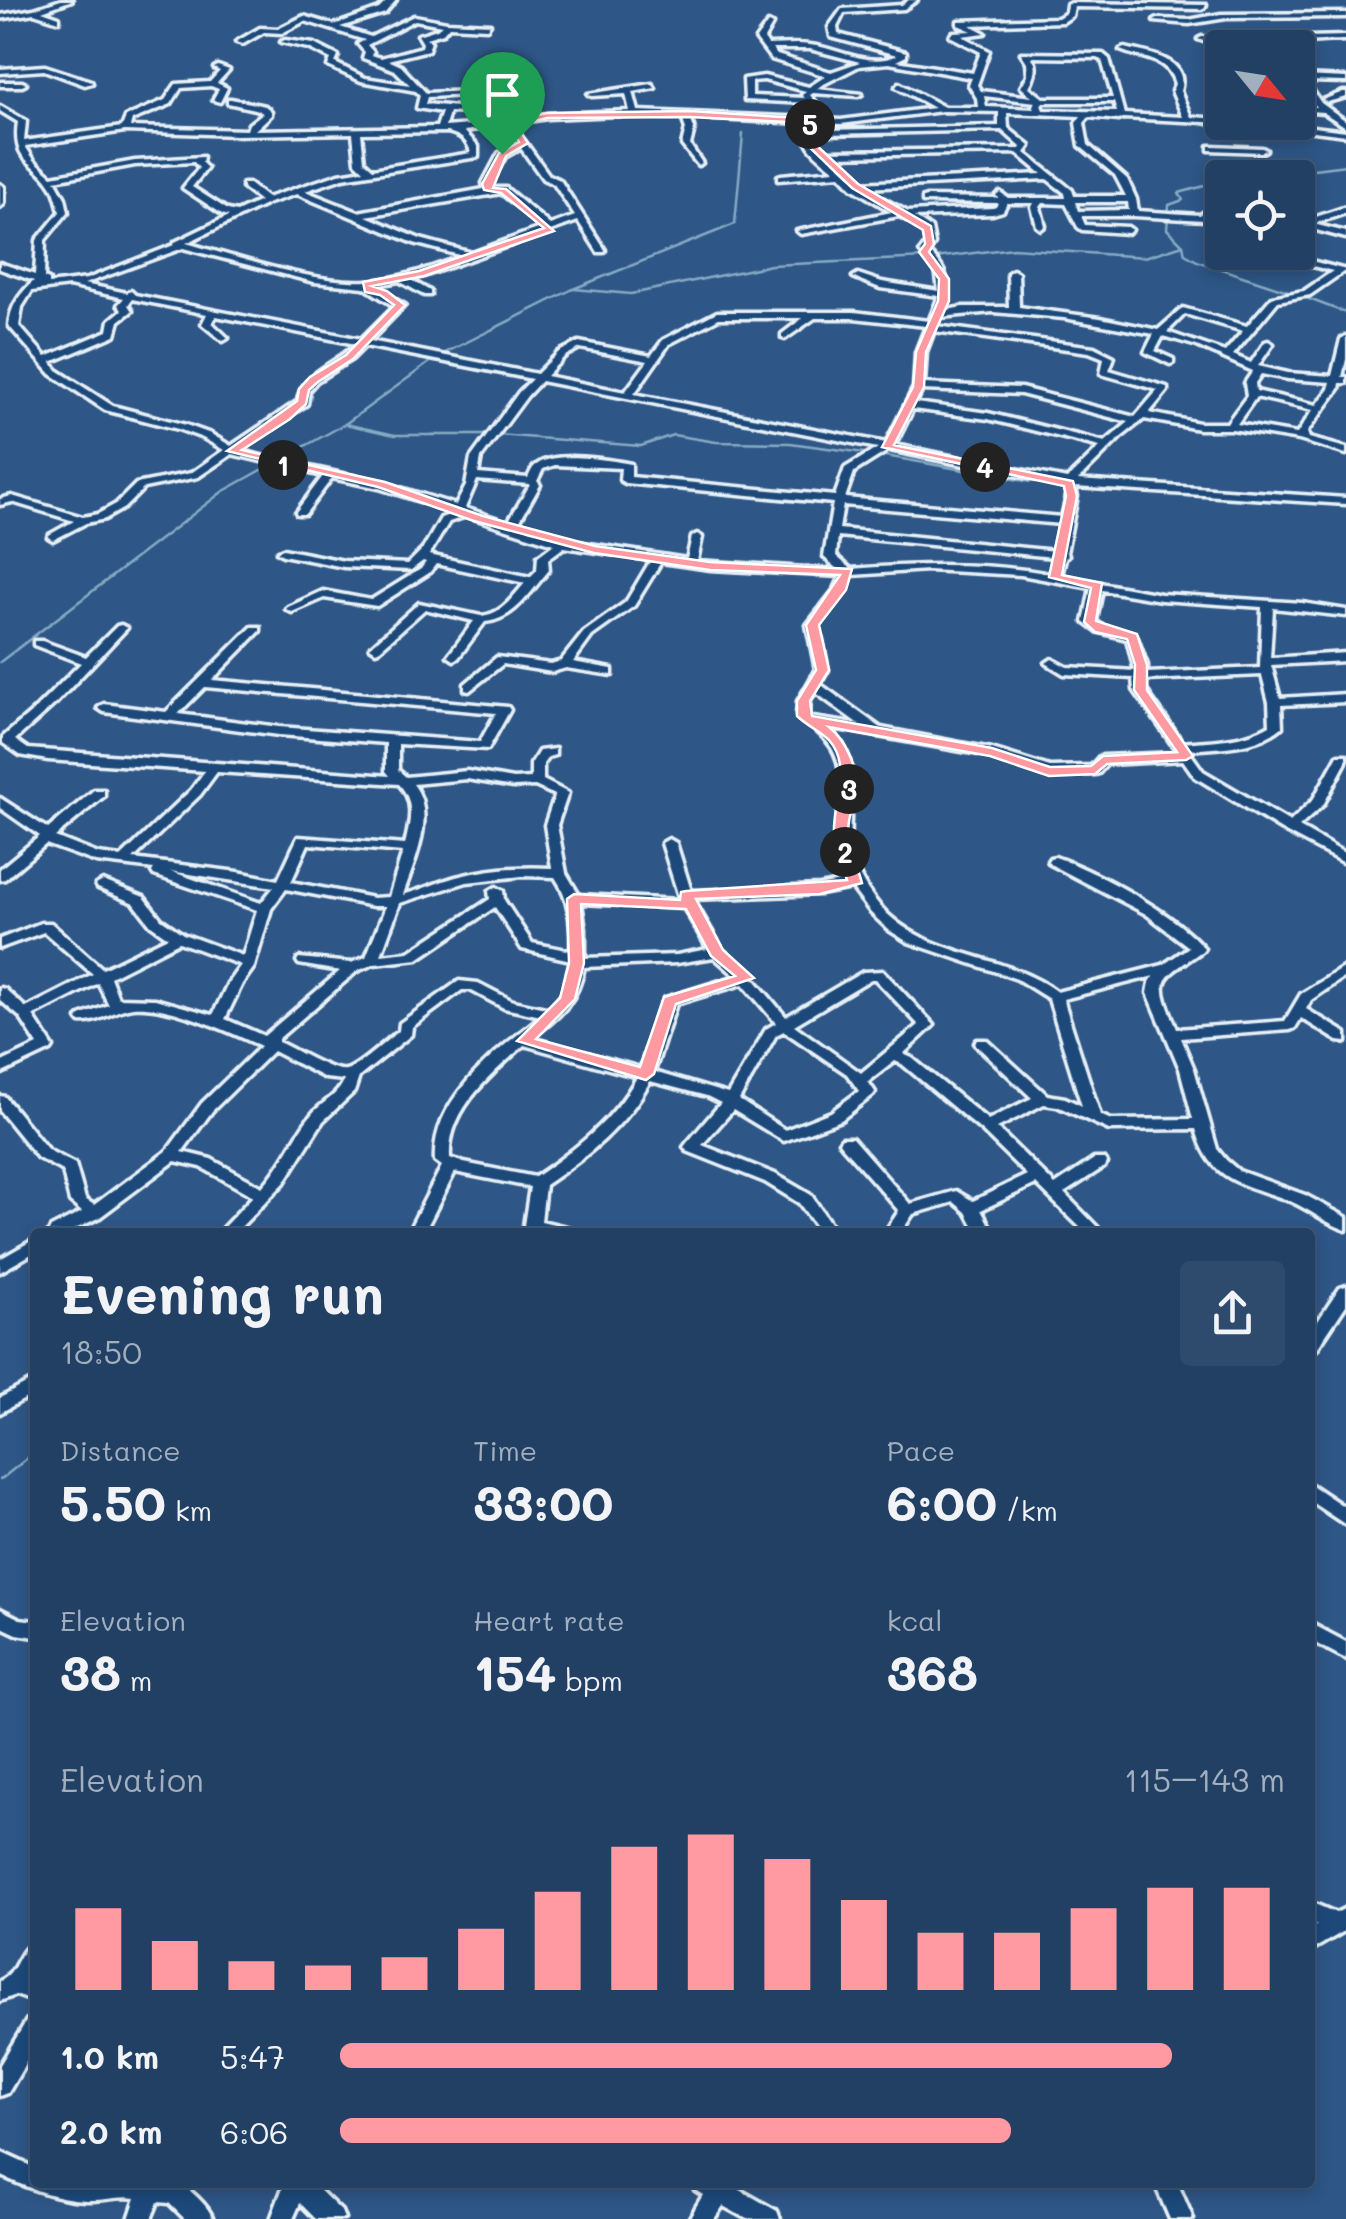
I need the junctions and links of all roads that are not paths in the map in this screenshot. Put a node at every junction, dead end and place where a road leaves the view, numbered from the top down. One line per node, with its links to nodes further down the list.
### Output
1 (68, 0): 10 (street)
2 (392, 0): 19 (street)
3 (914, 0): 6 (street)
4 (1146, 0): 9 (street)
5 (1191, 0): 8 (street)
6 (879, 3): 33 (street)
7 (1320, 4): 11 (street)
8 (1203, 6): 9 (street); 14 (street)
9 (1155, 7): 37 (street)
10 (34, 11): 13 (street); 15 (street)
11 (1326, 15): 12 (street); 14 (street)
12 (1346, 15)
13 (0, 17)
14 (1222, 17): 16 (street); 21 (street)
15 (56, 18)
16 (1158, 21)
17 (446, 24): 20 (street); 24 (street); 31 (street)
18 (768, 25): 29 (street)
19 (337, 26): 24 (street); 27 (street)
20 (487, 26)
21 (1245, 30)
22 (1315, 38): 23 (street)
23 (1346, 38)
24 (370, 39): 31 (street)
25 (1202, 39): 26 (street)
26 (1205, 41)
27 (240, 42)
28 (285, 42): 48 (street)
29 (767, 47): 32 (street); 36 (street)
30 (1124, 50): 75 (street)
31 (381, 60): 48 (street)
32 (871, 62): 33 (street); 36 (street)
33 (892, 63): 37 (street)
34 (218, 68): 43 (street)
35 (0, 70): 40 (street)
36 (832, 75): 46 (street)
37 (976, 76): 49 (street)
38 (1315, 77): 39 (street)
39 (1346, 80)
40 (88, 83)
41 (0, 84): 42 (street)
42 (22, 84)
43 (212, 84): 55 (street); 81 (street)
44 (652, 86): 47 (street)
45 (899, 86): 65 (street)
46 (809, 90): 52 (street); 59 (street); 59 (street)
47 (629, 91): 51 (street); 70 (street)
48 (423, 92): 50 (street); 67 (street)
49 (978, 93): 57 (street); 66 (street)
50 (470, 94)
51 (592, 94)
52 (858, 94)
53 (1315, 94): 61 (street)
54 (1346, 94): 61 (street)
55 (217, 100)
56 (510, 100): 77 (street)
57 (1041, 100): 58 (street); 58 (street); 69 (street)
58 (1117, 100): 74 (street)
59 (809, 101): 79 (street)
60 (231, 102): 85 (street)
61 (1325, 105): 62 (street); 78 (street)
62 (1315, 106)
63 (737, 107): 73 (street)
64 (0, 108): 89 (street)
65 (942, 109): 66 (street); 79 (street)
66 (982, 109): 68 (street)
67 (446, 110): 77 (street); 83 (street)
68 (1003, 110): 69 (street); 80 (street)
69 (1040, 112): 72 (street)
70 (634, 113): 71 (street); 77 (street)
71 (685, 114): 73 (street); 93 (street)
72 (1085, 117): 74 (street); 106 (street)
73 (741, 118): 79 (street)
74 (1119, 118): 75 (street)
75 (1188, 120): 76 (street)
76 (1205, 121)
77 (506, 124): 83 (street); 88 (street)
78 (1346, 125)
79 (809, 126): 80 (street); 92 (street)
80 (1003, 128): 91 (street)
81 (125, 129): 85 (street); 89 (street)
82 (357, 130): 83 (street); 85 (street); 94 (street)
83 (445, 130): 94 (street)
84 (1315, 130): 86 (street)
85 (250, 133)
86 (1346, 133)
87 (1267, 140): 90 (street)
88 (524, 143): 103 (street); 118 (street)
89 (21, 144): 97 (street)
90 (1212, 148)
91 (1020, 151): 92 (street); 96 (street)
92 (821, 154): 95 (street)
93 (698, 163)
94 (372, 172): 104 (street)
95 (841, 172): 98 (street); 101 (street)
96 (1049, 176): 99 (street); 108 (street)
97 (52, 178): 116 (street); 138 (street)
98 (781, 178)
99 (991, 178): 101 (street); 105 (street)
100 (246, 186): 109 (street)
101 (855, 186): 113 (street)
102 (0, 187): 111 (street)
103 (489, 190): 117 (street); 124 (street)
104 (297, 191): 109 (street); 117 (street)
105 (1004, 199): 107 (street); 110 (street); 113 (street)
106 (1132, 199): 108 (street); 115 (street)
107 (926, 200)
108 (1070, 201): 110 (street); 114 (street)
109 (266, 202): 116 (street)
110 (1040, 202): 121 (street)
111 (0, 204)
112 (1346, 210): 120 (street)
113 (906, 214): 126 (street); 145 (street)
114 (1076, 214): 115 (street); 125 (street)
115 (1134, 214): 119 (street)
116 (238, 215): 129 (street)
117 (357, 215): 131 (street)
118 (580, 217): 124 (street); 130 (street)
119 (1203, 217)
120 (1315, 220)
121 (1042, 226)
122 (1315, 227): 123 (street)
123 (1321, 228): 127 (street); 128 (street)
124 (550, 229): 131 (street)
125 (1128, 230)
126 (801, 231)
127 (1315, 234)
128 (1346, 235)
129 (174, 246): 139 (street); 140 (street)
130 (601, 250)
131 (470, 254): 137 (street)
132 (1315, 264): 134 (street)
133 (0, 266): 138 (street)
134 (1343, 272): 152 (street)
135 (1013, 273): 149 (street)
136 (858, 277): 145 (street)
137 (401, 278): 140 (street); 143 (street)
138 (40, 281): 141 (street); 142 (street)
139 (73, 284): 141 (street); 144 (street)
140 (366, 284): 157 (street)
141 (60, 286): 142 (street)
142 (29, 289): 146 (street)
143 (427, 293)
144 (131, 294): 148 (street); 162 (street)
145 (944, 294): 151 (street)
146 (16, 308): 147 (street); 162 (street)
147 (0, 310)
148 (213, 312): 155 (street); 157 (street)
149 (1014, 312): 151 (street); 153 (street)
150 (814, 314): 151 (street); 154 (street); 161 (street)
151 (932, 322): 167 (street); 172 (street)
152 (1247, 330): 153 (street); 160 (street)
153 (1159, 334): 160 (street); 163 (street)
154 (785, 336)
155 (223, 338)
156 (1346, 339): 159 (street)
157 (364, 344): 165 (street); 178 (street)
158 (1268, 344): 164 (street)
159 (1344, 355): 166 (street)
160 (1226, 357): 164 (street)
161 (654, 359): 165 (street); 169 (street)
162 (45, 361): 178 (street)
163 (1170, 361)
164 (1256, 368): 166 (street); 168 (street)
165 (539, 378): 169 (street); 180 (street)
166 (1340, 380): 171 (street)
167 (919, 387): 170 (street); 172 (street)
168 (1252, 393): 171 (street); 173 (street)
169 (627, 396): 176 (street)
170 (910, 404): 175 (street); 176 (street)
171 (1319, 408): 174 (street)
172 (1139, 418): 173 (street); 175 (street)
173 (1230, 426): 174 (street)
174 (1303, 438): 177 (street)
175 (1106, 445): 182 (street)
176 (888, 447): 182 (street); 183 (street)
177 (1346, 450)
178 (233, 451): 179 (street); 188 (street)
179 (330, 474): 186 (street); 187 (street)
180 (473, 478): 181 (street); 187 (street)
181 (532, 481): 183 (street); 190 (street)
182 (1069, 484): 184 (street); 189 (street)
183 (839, 501): 189 (street); 191 (street)
184 (1346, 501)
185 (0, 502): 188 (street)
186 (301, 512)
187 (462, 512): 190 (street); 196 (street)
188 (83, 520): 192 (street)
189 (1067, 522): 197 (street)
190 (511, 526): 194 (street)
191 (836, 532): 197 (street); 200 (street)
192 (54, 537)
193 (697, 538): 199 (street)
194 (562, 543): 198 (street); 202 (street)
195 (283, 552): 196 (street)
196 (428, 556): 202 (street); 206 (street)
197 (1062, 556): 201 (street)
198 (656, 561): 199 (street); 217 (street)
199 (690, 564): 200 (street)
200 (848, 572): 201 (street); 222 (street)
201 (1055, 577): 203 (street)
202 (531, 581): 208 (street)
203 (1097, 586): 205 (street); 220 (street)
204 (1346, 600): 207 (street)
205 (1268, 604): 207 (street); 218 (street)
206 (292, 609)
207 (1340, 612)
208 (482, 619): 212 (street); 213 (street)
209 (121, 628): 215 (street)
210 (256, 629): 221 (street)
211 (38, 643): 215 (street)
212 (376, 647)
213 (454, 656)
214 (1346, 657): 218 (street)
215 (88, 662): 234 (street)
216 (1052, 663): 220 (street)
217 (565, 664): 219 (street); 223 (street)
218 (1265, 667): 220 (street); 225 (street)
219 (608, 672)
220 (1138, 676): 231 (street)
221 (204, 683): 227 (street); 230 (street)
222 (815, 686): 228 (street); 229 (street)
223 (469, 687)
224 (1346, 698): 225 (street)
225 (1275, 702): 231 (street)
226 (104, 708): 227 (street)
227 (170, 714): 230 (street)
228 (811, 720): 229 (street); 250 (street)
229 (878, 731): 231 (street)
230 (392, 740): 235 (street)
231 (1182, 751): 239 (street)
232 (552, 752): 236 (street)
233 (1342, 758): 239 (street)
234 (214, 766): 235 (street); 243 (street)
235 (404, 781): 236 (street); 242 (street)
236 (537, 782): 247 (street)
237 (99, 793): 240 (street)
238 (0, 802): 240 (street)
239 (1290, 829): 244 (street)
240 (49, 838): 243 (street); 248 (street)
241 (670, 843): 255 (street)
242 (410, 849): 251 (street); 256 (street)
243 (126, 859): 246 (street)
244 (1346, 860)
245 (1055, 861): 266 (street)
246 (152, 867): 251 (street); 257 (street)
247 (559, 874): 249 (street); 253 (street)
248 (0, 876)
249 (494, 877): 254 (street); 256 (street)
250 (855, 883): 255 (street); 271 (street)
251 (283, 884): 256 (street); 257 (street)
252 (103, 886): 258 (street)
253 (574, 899): 255 (street); 262 (street)
254 (497, 900): 261 (street); 262 (street)
255 (687, 900): 260 (street)
256 (394, 903): 261 (street)
257 (264, 908): 264 (street)
258 (178, 937): 264 (street); 268 (street)
259 (0, 944): 268 (street)
260 (717, 952): 262 (street); 269 (street)
261 (372, 960): 265 (street)
262 (576, 960): 275 (street)
263 (304, 961): 265 (street)
264 (246, 962): 277 (street)
265 (352, 968): 283 (street)
266 (1168, 968): 271 (street); 279 (street)
267 (1346, 970): 273 (street)
268 (102, 975): 272 (street); 274 (street)
269 (746, 978): 278 (street); 287 (street)
270 (0, 992): 274 (street)
271 (1055, 997): 292 (street)
272 (126, 1004): 276 (street); 277 (street)
273 (1300, 1012): 279 (street); 280 (street)
274 (25, 1014): 285 (street)
275 (553, 1014): 281 (street); 286 (street)
276 (85, 1019)
277 (217, 1021): 283 (street)
278 (784, 1024): 284 (street); 288 (street); 291 (street)
279 (1172, 1034): 293 (street)
280 (1345, 1038)
281 (524, 1041): 287 (street); 298 (street)
282 (982, 1043): 289 (street)
283 (270, 1045): 286 (street); 296 (street)
284 (893, 1055): 288 (street); 294 (street)
285 (0, 1069)
286 (352, 1074): 302 (street)
287 (646, 1074): 291 (street); 300 (street)
288 (860, 1080): 291 (street)
289 (1042, 1099): 292 (street); 294 (street)
290 (0, 1101): 305 (street)
291 (731, 1102): 311 (street)
292 (1093, 1117): 293 (street)
293 (1202, 1124): 306 (street)
294 (987, 1127): 299 (street)
295 (848, 1142): 304 (street)
296 (172, 1155): 302 (street); 305 (street)
297 (1099, 1164): 301 (street)
298 (457, 1165): 300 (street); 309 (street)
299 (1037, 1177): 301 (street); 303 (street)
300 (538, 1183): 310 (street)
301 (1054, 1192): 314 (street)
302 (262, 1194): 308 (street)
303 (972, 1208): 304 (street); 313 (street)
304 (907, 1210): 312 (street)
305 (94, 1213): 307 (street)
306 (1346, 1224)
307 (66, 1228)
308 (231, 1228)
309 (418, 1228)
310 (531, 1228)
311 (825, 1228)
312 (896, 1228)
313 (983, 1228)
314 (1090, 1228)
315 (30, 1248): 316 (street)
316 (0, 1266)
317 (1346, 1292): 318 (street)
318 (1315, 1338)
319 (30, 1388): 320 (street)
320 (0, 1406)
321 (1315, 1495): 322 (street)
322 (1345, 1516)
323 (0, 1616): 324 (street)
324 (30, 1628)
325 (1315, 1635): 326 (street)
326 (1346, 1651)
327 (1315, 1913): 328 (street)
328 (1342, 1920): 329 (street)
329 (1315, 1939)
330 (30, 1962): 331 (street)
331 (17, 1989)
332 (30, 2035): 333 (street)
333 (0, 2085)
334 (0, 2163): 335 (street)
335 (30, 2178)
336 (145, 2188): 342 (street)
337 (295, 2188): 345 (street)
338 (302, 2188): 346 (street)
339 (710, 2188): 347 (street)
340 (714, 2188): 348 (street)
341 (1168, 2188): 349 (street)
342 (151, 2189): 343 (street); 344 (street)
343 (140, 2219)
344 (202, 2219)
345 (282, 2219)
346 (334, 2219)
347 (700, 2219)
348 (768, 2219)
349 (1182, 2219)

